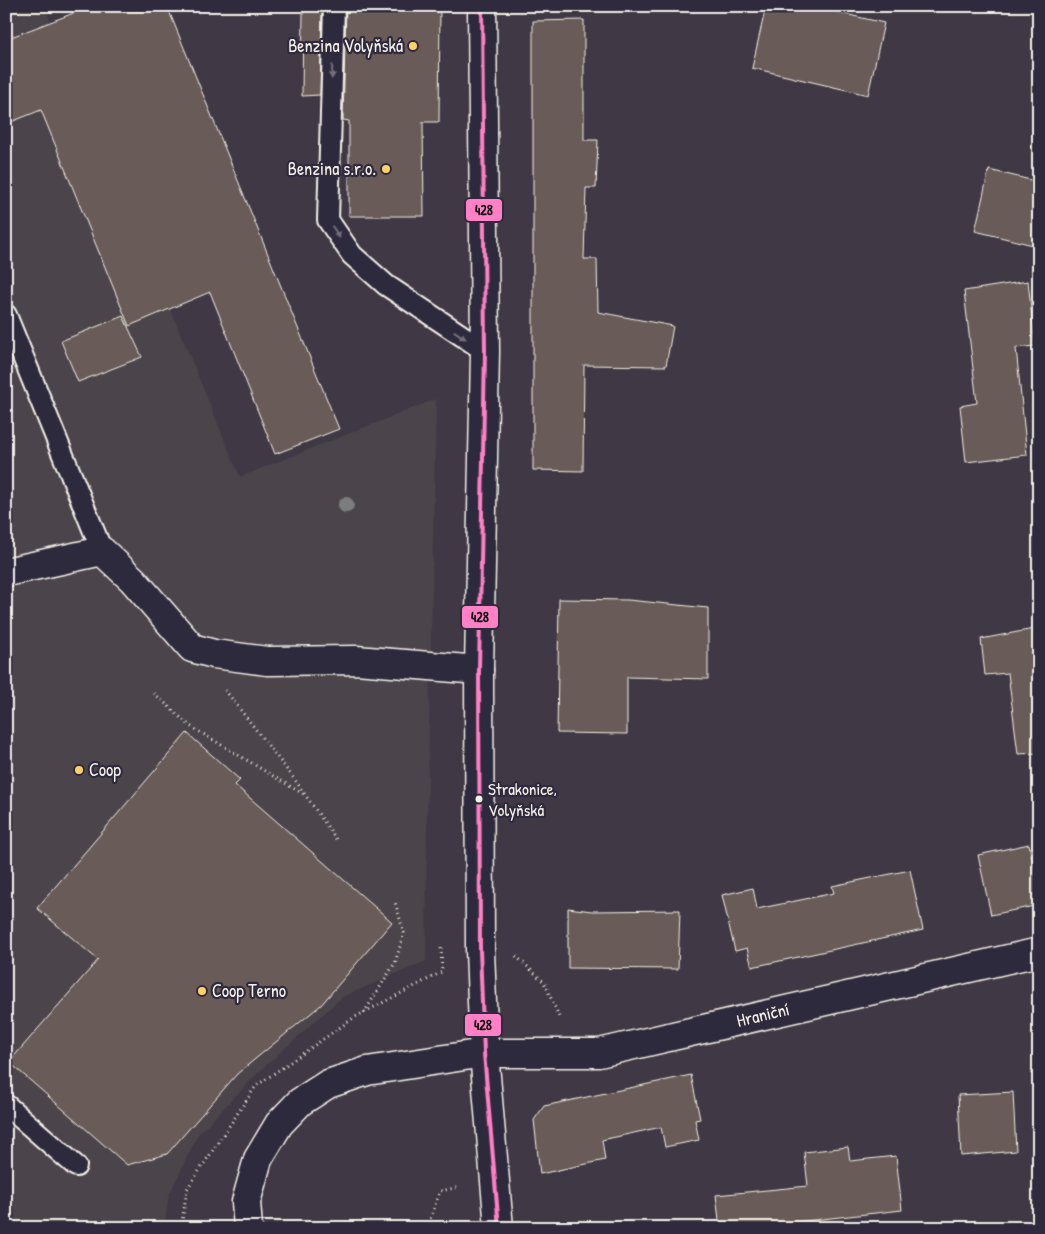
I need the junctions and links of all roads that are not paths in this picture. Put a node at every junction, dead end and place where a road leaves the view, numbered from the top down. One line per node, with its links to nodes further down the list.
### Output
1 (334, 6): 4 (lane, one-way to 4)
2 (482, 6): 4 (street)
3 (6, 315): 5 (lane)
4 (485, 351): 7 (street)
5 (102, 551): 6 (street); 7 (street)
6 (6, 572)
7 (479, 670): 9 (street)
8 (1039, 952): 9 (street, Hraniční)
9 (484, 1053): 12 (street, Hraniční); 13 (street)
10 (6, 1105): 11 (lane)
11 (76, 1166)
12 (248, 1228)
13 (500, 1228)

